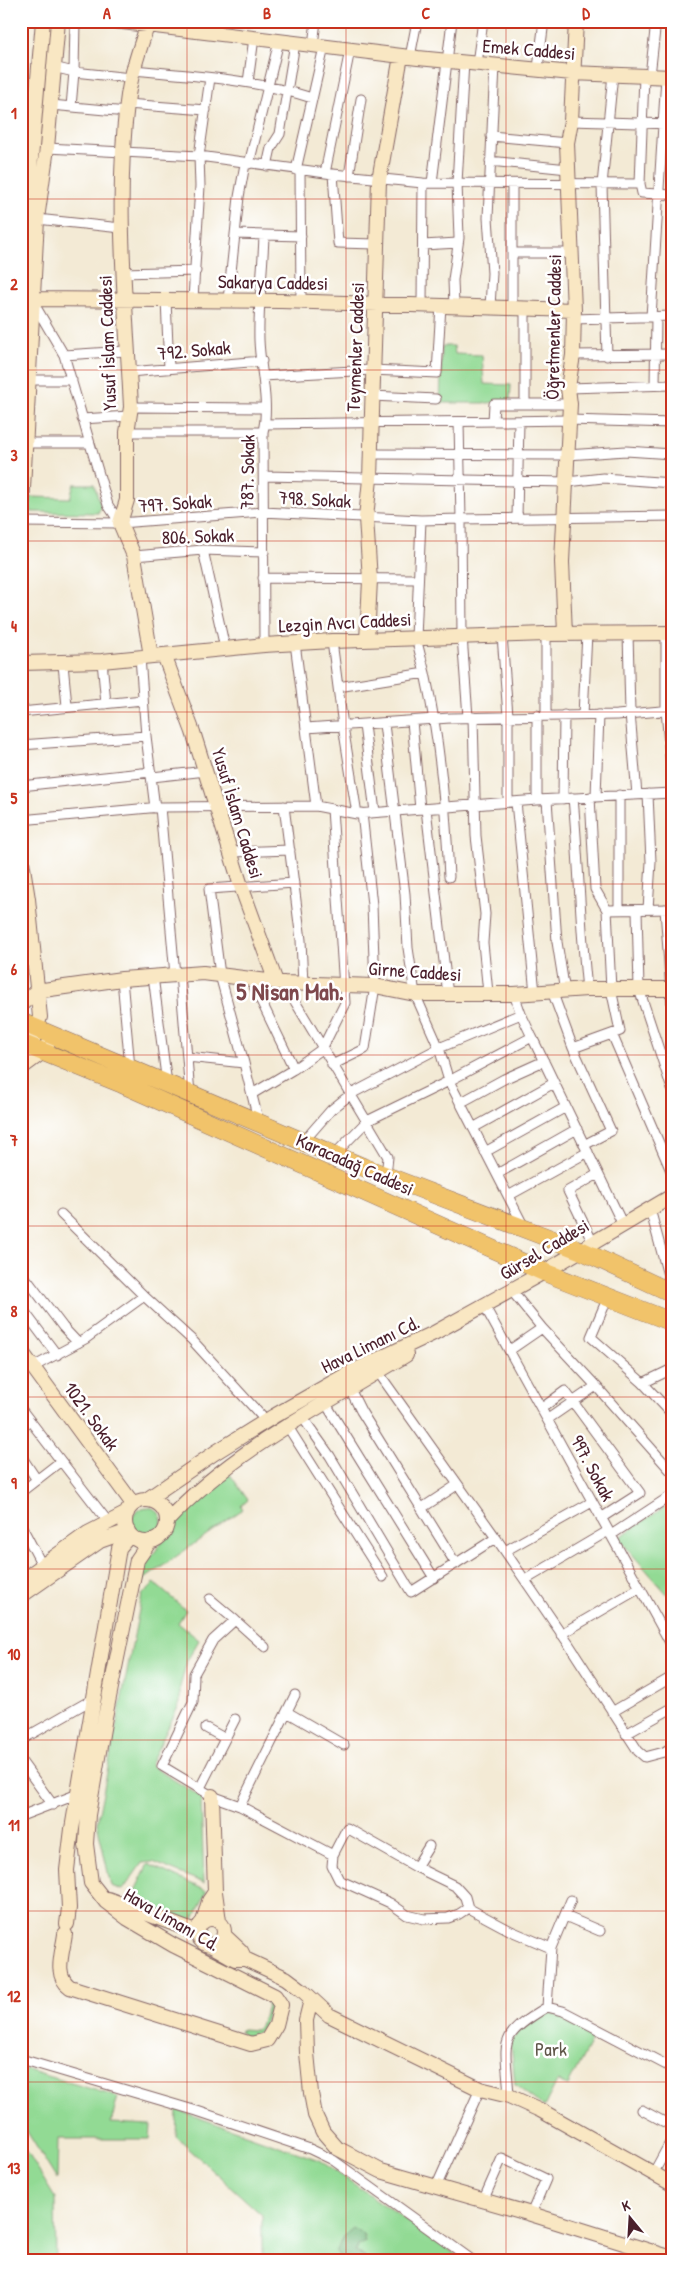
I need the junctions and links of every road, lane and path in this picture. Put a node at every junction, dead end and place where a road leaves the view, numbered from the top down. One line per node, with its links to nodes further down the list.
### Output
1 (43, 21): 70 (street)
2 (58, 21): 25 (street)
3 (75, 21): 27 (street)
4 (114, 21): 13 (street, Emek Caddesi)
5 (316, 21): 19 (street)
6 (417, 21): 21 (street)
7 (483, 21): 23 (street)
8 (544, 21): 26 (street)
9 (576, 21): 28 (street, Öğretmenler Caddesi)
10 (656, 21): 31 (street)
11 (662, 21): 14 (street)
12 (449, 22): 22 (street)
13 (147, 23): 15 (street, Emek Caddesi); 29 (street, Yusuf İslam Caddesi)
14 (672, 23)
15 (199, 26): 16 (street, Emek Caddesi)
16 (254, 38): 17 (street, Emek Caddesi); 34 (street)
17 (279, 41): 18 (street, Emek Caddesi); 35 (street)
18 (296, 43): 19 (street, Emek Caddesi); 36 (street)
19 (319, 46): 20 (street, Emek Caddesi); 37 (street)
20 (350, 50): 21 (street, Emek Caddesi); 57 (street)
21 (405, 57): 22 (street, Emek Caddesi); 59 (street, Teymenler Caddesi)
22 (449, 61): 23 (street, Emek Caddesi); 60 (street)
23 (470, 63): 24 (street, Emek Caddesi); 61 (street)
24 (495, 65): 26 (street, Emek Caddesi); 47 (street)
25 (53, 67): 27 (street); 39 (street)
26 (538, 68): 28 (street, Emek Caddesi)
27 (74, 72): 29 (street); 40 (street)
28 (572, 73): 30 (street, Emek Caddesi); 43 (street, Öğretmenler Caddesi)
29 (132, 74): 33 (street); 41 (street, Yusuf İslam Caddesi)
30 (613, 74): 31 (street, Emek Caddesi); 44 (street)
31 (647, 76): 32 (street, Emek Caddesi); 45 (street)
32 (669, 77): 46 (street)
33 (210, 78): 34 (street); 42 (street)
34 (248, 82): 35 (street)
35 (268, 86): 36 (street); 53 (street)
36 (288, 90): 37 (street); 54 (street)
37 (312, 98): 56 (street)
38 (361, 99): 58 (street)
39 (51, 105): 40 (street); 49 (street)
40 (71, 107): 41 (street)
41 (127, 108): 42 (street); 50 (street, Yusuf İslam Caddesi)
42 (206, 110): 51 (street)
43 (571, 121): 44 (street); 48 (street, Öğretmenler Caddesi)
44 (608, 122): 45 (street); 66 (street)
45 (642, 123): 46 (street); 64 (street)
46 (667, 124): 67 (street)
47 (491, 136): 48 (street); 52 (street)
48 (567, 143): 55 (street, Öğretmenler Caddesi)
49 (47, 148): 50 (street); 69 (street)
50 (124, 151): 51 (street); 71 (street, Yusuf İslam Caddesi)
51 (199, 156): 53 (street); 82 (street)
52 (490, 161): 55 (street); 62 (street)
53 (248, 164): 54 (street); 72 (street)
54 (267, 166): 56 (street)
55 (568, 169): 65 (street, Öğretmenler Caddesi)
56 (298, 170): 57 (street); 74 (street)
57 (329, 174): 58 (street); 76 (street)
58 (349, 176): 59 (street)
59 (380, 180): 60 (street); 76 (street, Teymenler Caddesi)
60 (428, 183): 61 (street); 77 (street)
61 (457, 183): 62 (street); 75 (street)
62 (489, 183): 63 (street); 94 (street)
63 (512, 184): 65 (street); 78 (street)
64 (640, 184): 66 (street); 67 (street)
65 (568, 185): 66 (street); 80 (street, Öğretmenler Caddesi)
66 (602, 185): 99 (street)
67 (658, 194): 68 (street); 98 (street)
68 (672, 195)
69 (37, 219): 71 (street); 84 (street)
70 (22, 226): 79 (street)
71 (121, 228): 83 (street, Yusuf İslam Caddesi)
72 (235, 234): 73 (street); 88 (street)
73 (264, 235): 74 (street); 89 (street, 787. Sokak)
74 (301, 236): 90 (street)
75 (458, 243): 77 (street); 93 (street)
76 (376, 244): 91 (street, Teymenler Caddesi)
77 (423, 245): 92 (street)
78 (512, 252): 80 (street); 95 (street)
79 (22, 253): 81 (street)
80 (573, 253): 96 (street, Öğretmenler Caddesi)
81 (21, 265)
82 (196, 271): 83 (street); 85 (street)
83 (123, 273): 86 (street, Yusuf İslam Caddesi)
84 (32, 299): 86 (street, Sakarya Caddesi); 103 (street); 111 (street)
85 (192, 299): 87 (street, Sakarya Caddesi); 88 (street, Sakarya Caddesi)
86 (125, 300): 87 (street, Sakarya Caddesi); 100 (street, Yusuf İslam Caddesi)
87 (166, 300): 107 (street)
88 (228, 300): 89 (street, Sakarya Caddesi)
89 (261, 301): 90 (street, Sakarya Caddesi); 106 (street, 787. Sokak)
90 (301, 301): 91 (street, Sakarya Caddesi)
91 (376, 303): 92 (street, Sakarya Caddesi); 108 (street, Teymenler Caddesi)
92 (422, 304): 93 (street, Sakarya Caddesi)
93 (447, 306): 94 (street, Sakarya Caddesi); 108 (street)
94 (490, 307): 95 (street, Sakarya Caddesi)
95 (518, 308): 96 (street, Sakarya Caddesi); 118 (street)
96 (574, 314): 99 (street); 104 (street, Öğretmenler Caddesi)
97 (672, 316): 98 (street)
98 (653, 317): 99 (street); 101 (street)
99 (605, 318): 105 (street)
100 (126, 350): 103 (street); 109 (street, Yusuf İslam Caddesi)
101 (655, 354): 102 (street); 105 (street); 113 (street)
102 (672, 354)
103 (64, 355): 112 (street)
104 (573, 355): 105 (street); 115 (street, Öğretmenler Caddesi)
105 (607, 356)
106 (262, 361): 107 (street, 792. Sokak); 110 (street, 787. Sokak)
107 (169, 369): 109 (street, 792. Sokak)
108 (372, 370): 110 (street); 116 (street, Teymenler Caddesi)
109 (129, 372): 121 (street, Yusuf İslam Caddesi)
110 (263, 376): 120 (street, 787. Sokak)
111 (29, 380): 112 (street); 132 (street)
112 (72, 380): 122 (street)
113 (655, 385): 114 (street); 115 (street)
114 (672, 385)
115 (568, 388): 119 (street, Öğretmenler Caddesi)
116 (372, 396): 117 (street); 127 (street, Teymenler Caddesi)
117 (436, 399)
118 (525, 404): 119 (street); 124 (street)
119 (570, 404): 123 (street, Öğretmenler Caddesi)
120 (264, 408): 121 (street); 129 (street, 787. Sokak)
121 (130, 412): 122 (street); 130 (street, Yusuf İslam Caddesi)
122 (82, 419): 131 (street)
123 (569, 420): 125 (street); 128 (street); 137 (street, Öğretmenler Caddesi)
124 (493, 421): 125 (street); 126 (street)
125 (518, 421): 135 (street)
126 (460, 422): 127 (street); 134 (street)
127 (372, 423): 129 (street); 133 (street, Teymenler Caddesi)
128 (672, 423)
129 (264, 428): 130 (street); 138 (street, 787. Sokak)
130 (127, 432): 152 (street, Yusuf İslam Caddesi)
131 (89, 442): 132 (street); 152 (street)
132 (26, 443): 151 (street)
133 (370, 454): 134 (street); 139 (street, Teymenler Caddesi)
134 (460, 454): 135 (street); 140 (street)
135 (518, 454): 137 (street); 141 (street)
136 (672, 454): 137 (street)
137 (567, 455): 142 (street, Öğretmenler Caddesi)
138 (264, 476): 139 (street); 144 (street, 787. Sokak)
139 (370, 479): 140 (street); 147 (street, Teymenler Caddesi)
140 (460, 481): 141 (street); 149 (street)
141 (518, 481): 142 (street); 148 (street)
142 (567, 482): 143 (street); 146 (street, Öğretmenler Caddesi)
143 (672, 483)
144 (263, 512): 147 (street, 798. Sokak); 152 (street, 797. Sokak); 155 (street, 787. Sokak)
145 (672, 516): 146 (street, 798. Sokak)
146 (566, 517): 148 (street, 798. Sokak); 164 (street, Öğretmenler Caddesi)
147 (366, 518): 150 (street, 798. Sokak); 159 (street, Teymenler Caddesi)
148 (518, 518): 149 (street, 798. Sokak)
149 (461, 519): 150 (street, 798. Sokak); 166 (street)
150 (421, 520): 158 (street)
151 (22, 522): 152 (street, 797. Sokak); 153 (street)
152 (120, 523): 156 (street, Yusuf İslam Caddesi)
153 (21, 527)
154 (203, 550): 155 (street, 806. Sokak); 156 (street, 806. Sokak); 172 (street)
155 (264, 552): 157 (street, 787. Sokak)
156 (134, 556): 173 (street, Yusuf İslam Caddesi)
157 (263, 578): 159 (street); 171 (street, 787. Sokak)
158 (418, 579): 159 (street); 167 (street)
159 (370, 580): 168 (street, Teymenler Caddesi)
160 (586, 633): 161 (street, Lezgin Avcı Caddesi); 164 (street, Lezgin Avcı Caddesi); 187 (street)
161 (628, 633): 162 (street, Lezgin Avcı Caddesi); 184 (street)
162 (669, 633): 182 (street)
163 (546, 634): 164 (street, Lezgin Avcı Caddesi); 165 (street, Lezgin Avcı Caddesi); 185 (street)
164 (565, 634)
165 (502, 635): 166 (street, Lezgin Avcı Caddesi); 189 (street)
166 (462, 636): 167 (street, Lezgin Avcı Caddesi); 190 (street)
167 (416, 638): 168 (street, Lezgin Avcı Caddesi); 177 (street)
168 (367, 640): 169 (street, Lezgin Avcı Caddesi)
169 (332, 641): 170 (street, Lezgin Avcı Caddesi); 178 (street)
170 (295, 643): 171 (street, Lezgin Avcı Caddesi); 196 (street)
171 (264, 645): 172 (street, Lezgin Avcı Caddesi)
172 (225, 648): 173 (street, Lezgin Avcı Caddesi)
173 (152, 656): 174 (street, Lezgin Avcı Caddesi); 179 (street); 199 (street, Yusuf İslam Caddesi)
174 (102, 662): 176 (street, Lezgin Avcı Caddesi); 180 (street)
175 (21, 663): 176 (street, Lezgin Avcı Caddesi)
176 (63, 664): 181 (street)
177 (425, 673): 178 (street); 191 (street)
178 (338, 687): 195 (street)
179 (144, 700): 180 (street); 197 (street)
180 (106, 704): 181 (street)
181 (68, 706): 183 (street)
182 (669, 710): 184 (street); 201 (street)
183 (21, 712)
184 (630, 714): 188 (street); 206 (street)
185 (541, 715): 186 (street); 189 (street); 210 (street)
186 (564, 715): 187 (street); 209 (street)
187 (583, 715): 188 (street)
188 (599, 715): 207 (street)
189 (508, 716): 190 (street); 212 (street)
190 (471, 717): 191 (street); 213 (street)
191 (435, 719): 192 (street); 218 (street)
192 (412, 721): 193 (street); 220 (street)
193 (384, 724): 194 (street); 221 (street)
194 (364, 725): 195 (street); 222 (street)
195 (343, 726): 196 (street); 223 (street)
196 (306, 728): 216 (street)
197 (146, 736): 198 (street); 200 (street)
198 (21, 745)
199 (206, 771): 200 (street); 214 (street, Yusuf İslam Caddesi)
200 (151, 774): 202 (street); 217 (street)
201 (672, 779)
202 (21, 786)
203 (672, 793): 204 (street)
204 (648, 794): 206 (street); 232 (street)
205 (619, 795): 206 (street); 207 (street); 235 (street)
206 (637, 795)
207 (593, 797): 208 (street); 234 (street)
208 (573, 798): 209 (street); 247 (street)
209 (563, 799): 211 (street)
210 (537, 800): 211 (street); 212 (street)
211 (547, 800): 251 (street)
212 (512, 802): 213 (street); 253 (street)
213 (475, 804): 218 (street); 252 (street)
214 (217, 805): 215 (street); 217 (street); 226 (street, Yusuf İslam Caddesi)
215 (284, 806): 216 (street); 225 (street)
216 (316, 806): 219 (street)
217 (157, 807): 224 (street); 237 (street)
218 (446, 807): 220 (street); 228 (street)
219 (332, 809): 223 (street); 244 (street)
220 (423, 809): 221 (street); 255 (street)
221 (394, 811): 222 (street); 254 (street)
222 (375, 812): 223 (street)
223 (360, 814): 245 (street)
224 (21, 820)
225 (290, 850): 226 (street); 229 (street)
226 (231, 852): 230 (street, Yusuf İslam Caddesi)
227 (21, 855): 231 (street)
228 (449, 877)
229 (294, 883): 230 (street); 243 (street)
230 (241, 886): 238 (street); 242 (street, Yusuf İslam Caddesi)
231 (25, 899): 250 (street)
232 (648, 909): 233 (street); 236 (street)
233 (668, 909): 246 (street)
234 (607, 910): 235 (street); 248 (street)
235 (619, 910): 236 (street)
236 (637, 910): 249 (street)
237 (177, 975): 238 (street, Girne Caddesi); 239 (street, Girne Caddesi); 267 (street)
238 (220, 975): 240 (street, Girne Caddesi); 269 (street)
239 (153, 976): 241 (street, Girne Caddesi); 276 (street)
240 (250, 978): 242 (street, Girne Caddesi); 273 (street)
241 (122, 979): 250 (street, Girne Caddesi); 272 (street)
242 (280, 982): 243 (street, Girne Caddesi); 266 (street)
243 (303, 984): 244 (street, Girne Caddesi)
244 (345, 985): 245 (street, Girne Caddesi); 266 (street)
245 (375, 986): 254 (street, Girne Caddesi); 270 (street)
246 (671, 988): 249 (street, Girne Caddesi); 258 (street)
247 (587, 989): 248 (street, Girne Caddesi); 251 (street, Girne Caddesi)
248 (611, 989): 249 (street, Girne Caddesi); 261 (street)
249 (639, 989): 277 (street)
250 (36, 991): 257 (street); 263 (street)
251 (558, 991): 253 (street, Girne Caddesi); 265 (street)
252 (488, 993): 255 (street, Girne Caddesi); 256 (street, Girne Caddesi)
253 (535, 993): 256 (street, Girne Caddesi)
254 (415, 994): 255 (street, Girne Caddesi); 264 (street)
255 (448, 994)
256 (514, 994): 259 (street)
257 (21, 1006)
258 (672, 1006)
259 (521, 1014): 262 (street); 264 (street)
260 (21, 1022): 263 (highway, Karacadağ Caddesi)
261 (612, 1034): 265 (street); 291 (street)
262 (532, 1037): 268 (street); 274 (street)
263 (35, 1043): 271 (street); 272 (highway, Karacadağ Caddesi); 302 (highway, Karacadağ Caddesi)
264 (439, 1048): 274 (street); 280 (street)
265 (573, 1048): 288 (street)
266 (322, 1049): 270 (street); 273 (street)
267 (187, 1057): 269 (street); 278 (street)
268 (544, 1061): 275 (street); 281 (street)
269 (244, 1062): 279 (street)
270 (332, 1065): 280 (street)
271 (21, 1068)
272 (130, 1068): 276 (highway, Karacadağ Caddesi)
273 (294, 1069): 279 (street)
274 (449, 1081): 281 (street); 283 (street)
275 (554, 1083): 282 (street); 285 (street)
276 (167, 1084): 278 (highway, Karacadağ Caddesi)
277 (672, 1089)
278 (190, 1094): 284 (highway, Karacadağ Caddesi)
279 (252, 1094): 284 (street)
280 (351, 1094): 283 (street); 287 (street)
281 (460, 1103): 285 (street)
282 (566, 1107): 286 (street); 289 (street)
283 (367, 1121): 290 (street); 294 (street)
284 (259, 1123): 287 (highway, Karacadağ Caddesi)
285 (473, 1128): 289 (street)
286 (577, 1129): 288 (street); 292 (street)
287 (302, 1142): 290 (highway, Karacadağ Caddesi)
288 (586, 1149): 293 (street); 295 (street)
289 (486, 1152): 292 (street)
290 (334, 1155): 294 (highway, Karacadağ Caddesi)
291 (672, 1173)
292 (497, 1174): 295 (street)
293 (598, 1174): 299 (street); 301 (street)
294 (386, 1176): 300 (highway, Karacadağ Caddesi)
295 (508, 1196): 300 (street)
296 (672, 1196): 297 (street, Gürsel Caddesi)
297 (650, 1209): 299 (street, Gürsel Caddesi); 305 (street)
298 (61, 1214): 306 (street)
299 (623, 1225): 301 (street, Gürsel Caddesi)
300 (525, 1229): 301 (highway, Karacadağ Caddesi)
301 (586, 1246): 302 (street, Gürsel Caddesi); 305 (highway, Karacadağ Caddesi)
302 (544, 1272): 304 (street, Gürsel Caddesi); 307 (highway, Karacadağ Caddesi)
303 (21, 1285): 313 (street)
304 (511, 1290): 308 (street, Gürsel Caddesi); 311 (street)
305 (672, 1291)
306 (144, 1296): 313 (street); 330 (street)
307 (608, 1297): 310 (highway, Karacadağ Caddesi); 320 (street)
308 (484, 1305): 312 (street, Gürsel Caddesi); 314 (street, 997. Sokak)
309 (21, 1307): 316 (street)
310 (672, 1322)
311 (542, 1328): 314 (street); 321 (street)
312 (434, 1333): 319 (street, Hava Limanı Cd.); 330 (street, Hava Limanı Cd.)
313 (78, 1343): 316 (street)
314 (510, 1350): 325 (street, 997. Sokak)
315 (21, 1351): 317 (street, 1021. Sokak)
316 (57, 1355): 317 (street)
317 (33, 1367): 340 (street, 1021. Sokak)
318 (672, 1369): 320 (street)
319 (378, 1372): 322 (street, Hava Limanı Cd.); 336 (street)
320 (643, 1383): 327 (street)
321 (596, 1386): 323 (street); 334 (street)
322 (350, 1389): 324 (street, Hava Limanı Cd.); 341 (street)
323 (574, 1403): 325 (street); 329 (street); 342 (street)
324 (326, 1404): 328 (street, Hava Limanı Cd.); 354 (street)
325 (542, 1408): 329 (street, 997. Sokak)
326 (21, 1409): 333 (street)
327 (672, 1414)
328 (303, 1418): 331 (street, Hava Limanı Cd.); 354 (street)
329 (548, 1420): 339 (street, 997. Sokak)
330 (266, 1421): 340 (street, Hava Limanı Cd.)
331 (288, 1427): 343 (street, Hava Limanı Cd.); 353 (street)
332 (21, 1456): 335 (street)
333 (62, 1461): 335 (street); 344 (street)
334 (672, 1472)
335 (37, 1480): 337 (street)
336 (457, 1485): 341 (street); 348 (street)
337 (23, 1488)
338 (672, 1495): 347 (street)
339 (592, 1502): 342 (street, 997. Sokak); 350 (street)
340 (135, 1506): 343 (street); 344 (street, Hava Limanı Cd.); 346 (street)
341 (422, 1508): 351 (street)
342 (601, 1518): 347 (street, 997. Sokak)
343 (167, 1521): 349 (street)
344 (109, 1523): 352 (street, Hava Limanı Cd.)
345 (21, 1526): 352 (street)
346 (129, 1533): 349 (street); 358 (street); 368 (street, Hava Limanı Cd.)
347 (610, 1533): 356 (street); 357 (street, 997. Sokak)
348 (496, 1538): 350 (street); 351 (street)
349 (150, 1541): 389 (street, Hava Limanı Cd.)
350 (505, 1551): 356 (street)
351 (456, 1564): 354 (street)
352 (42, 1565): 355 (street, Hava Limanı Cd.)
353 (383, 1577)
354 (434, 1578)
355 (21, 1580)
356 (525, 1580): 363 (street)
357 (640, 1588): 362 (street, 997. Sokak); 363 (street)
358 (21, 1596)
359 (210, 1599): 361 (street)
360 (672, 1618): 362 (street)
361 (235, 1620): 365 (street); 380 (street)
362 (663, 1630): 364 (street, 997. Sokak)
363 (562, 1634): 371 (street)
364 (672, 1646)
365 (265, 1647)
366 (672, 1677): 371 (street)
367 (295, 1695): 370 (street)
368 (93, 1699): 376 (street); 381 (street, Hava Limanı Cd.)
369 (672, 1708): 374 (street)
370 (287, 1712): 377 (street); 384 (street)
371 (612, 1712): 374 (street)
372 (235, 1719): 375 (street)
373 (206, 1728): 375 (street)
374 (626, 1734): 378 (street)
375 (224, 1738): 380 (street)
376 (21, 1740)
377 (344, 1745)
378 (672, 1747)
379 (21, 1761): 383 (street)
380 (200, 1788): 382 (street)
381 (78, 1794): 383 (street); 390 (street, Hava Limanı Cd.)
382 (212, 1796): 384 (street); 391 (street)
383 (53, 1805): 385 (street)
384 (240, 1806): 387 (street)
385 (21, 1816)
386 (429, 1846): 388 (street)
387 (333, 1855): 388 (street); 394 (street)
388 (416, 1867): 394 (street)
389 (91, 1883): 390 (street); 392 (street, Hava Limanı Cd.)
390 (68, 1888): 392 (street, Hava Limanı Cd.)
391 (215, 1892): 396 (street); 397 (street)
392 (100, 1897): 397 (street)
393 (571, 1900): 395 (street)
394 (468, 1908): 401 (street)
395 (565, 1916): 398 (street); 401 (street)
396 (219, 1921): 397 (street); 399 (street)
397 (200, 1927): 400 (street)
398 (600, 1932)
399 (224, 1936): 400 (street); 402 (street)
400 (212, 1946): 402 (street)
401 (551, 1948): 404 (street)
402 (245, 1959): 403 (street)
403 (311, 2000): 407 (street); 414 (street)
404 (547, 2007): 406 (street); 408 (street)
405 (21, 2059): 418 (street)
406 (672, 2068)
407 (480, 2089): 408 (street); 414 (street)
408 (509, 2096): 412 (street)
409 (642, 2110): 410 (street)
410 (672, 2126)
411 (672, 2138): 412 (street)
412 (653, 2174): 413 (street)
413 (672, 2184)
414 (436, 2187): 415 (street)
415 (483, 2201): 416 (street); 416 (street)
416 (531, 2214): 417 (street)
417 (672, 2258)
418 (472, 2260)

